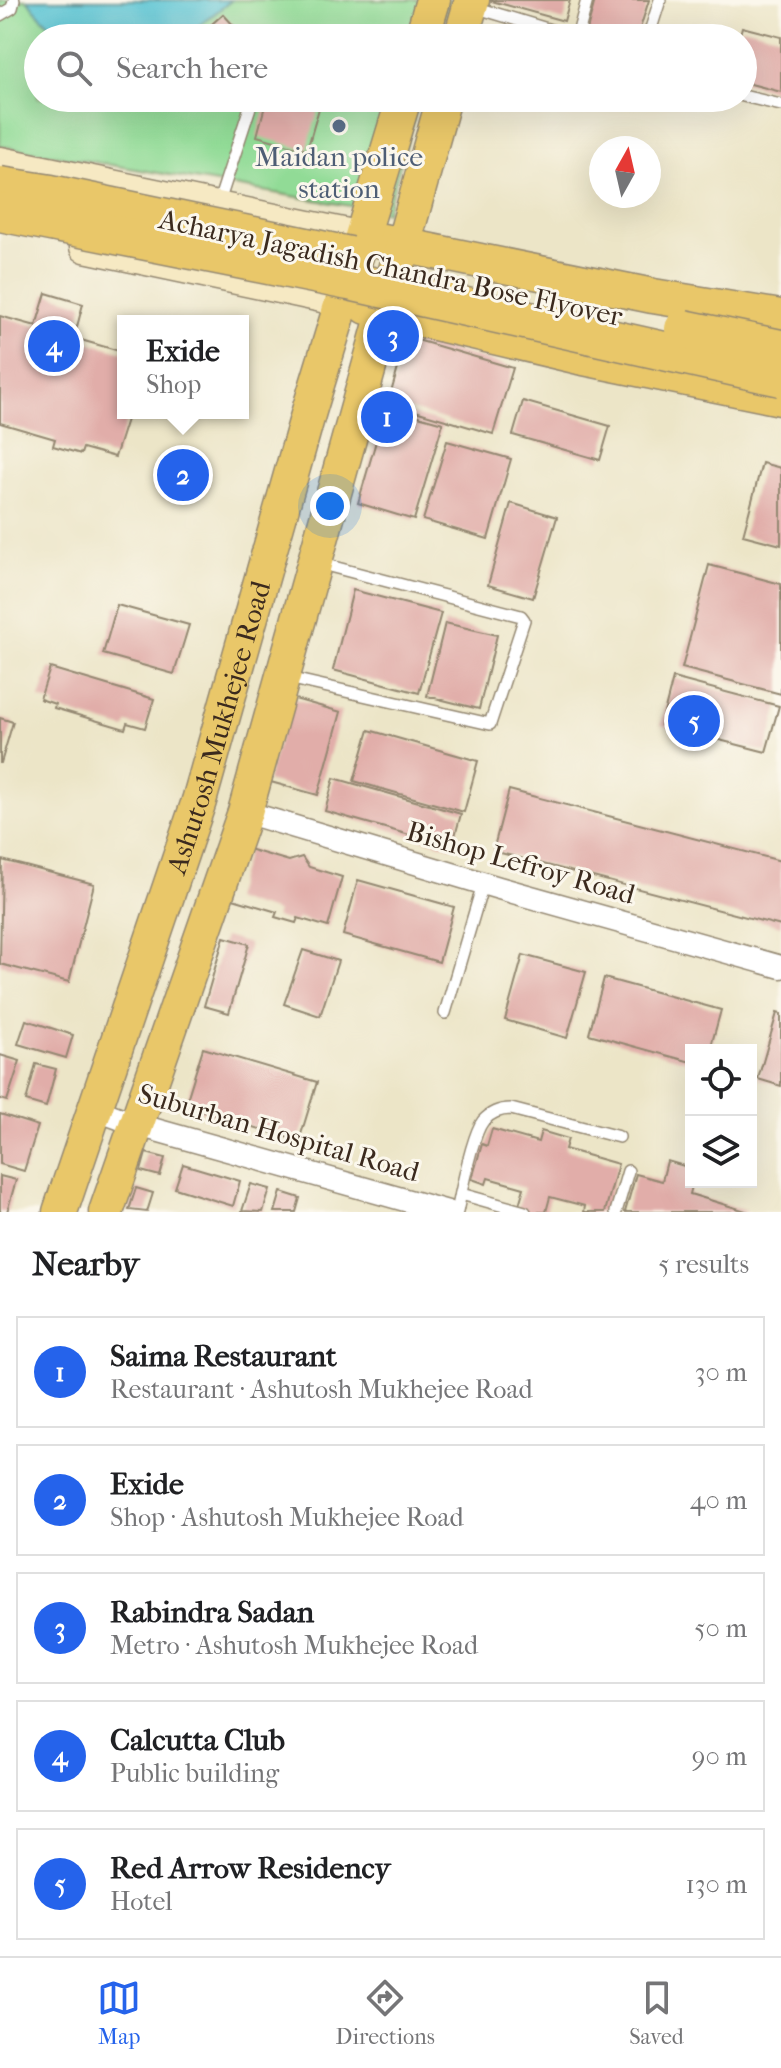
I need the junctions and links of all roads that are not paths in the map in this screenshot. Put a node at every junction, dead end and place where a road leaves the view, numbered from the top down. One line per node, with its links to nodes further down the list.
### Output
1 (14, 0): 5 (lane)
2 (433, 0): 7 (main road)
3 (587, 0): 9 (lane)
4 (660, 0): 10 (lane)
5 (0, 15)
6 (468, 15): 8 (lane)
7 (426, 24)
8 (511, 24)
9 (581, 24)
10 (652, 24)
11 (757, 99): 12 (lane)
12 (781, 105)
13 (248, 112): 18 (lane)
14 (400, 112): 21 (main road, Ashutosh Mukhejee Road)
15 (440, 112): 22 (main road, Ashutosh Mukhejee Road)
16 (0, 162): 18 (main road)
17 (0, 186): 26 (highway, Acharya Jagadish Chandra Bose Flyover, bridge)
18 (218, 205): 21 (main road)
19 (0, 212): 27 (highway, Acharya Jagadish Chandra Bose Flyover, bridge)
20 (0, 230): 23 (main road)
21 (362, 237): 22 (main road); 23 (main road, Ashutosh Mukhejee Road)
22 (403, 246): 24 (main road, Ashutosh Mukhejee Road); 25 (main road)
23 (341, 301): 24 (main road); 35 (main road, Ashutosh Mukhejee Road)
24 (387, 312): 28 (main road); 29 (main road, Ashutosh Mukhejee Road)
25 (781, 317)
26 (781, 349)
27 (781, 377)
28 (781, 398)
29 (315, 562): 30 (main road, Ashutosh Mukhejee Road); 30 (lane)
30 (283, 677): 31 (main road, Ashutosh Mukhejee Road)
31 (245, 812): 32 (street, Bishop Lefroy Road); 36 (main road, Ashutosh Mukhejee Road)
32 (483, 884): 33 (street, Bishop Lefroy Road); 34 (lane)
33 (781, 967)
34 (445, 1013)
35 (94, 1109): 36 (street, Suburban Hospital Road); 40 (main road, Ashutosh Mukhejee Road)
36 (138, 1125): 39 (street, Suburban Hospital Road); 41 (main road, Ashutosh Mukhejee Road)
37 (619, 1137): 39 (lane)
38 (628, 1171): 44 (lane)
39 (454, 1203): 42 (lane); 43 (lane)
40 (60, 1212)
41 (106, 1212)
42 (457, 1212)
43 (525, 1212)
44 (616, 1212)

